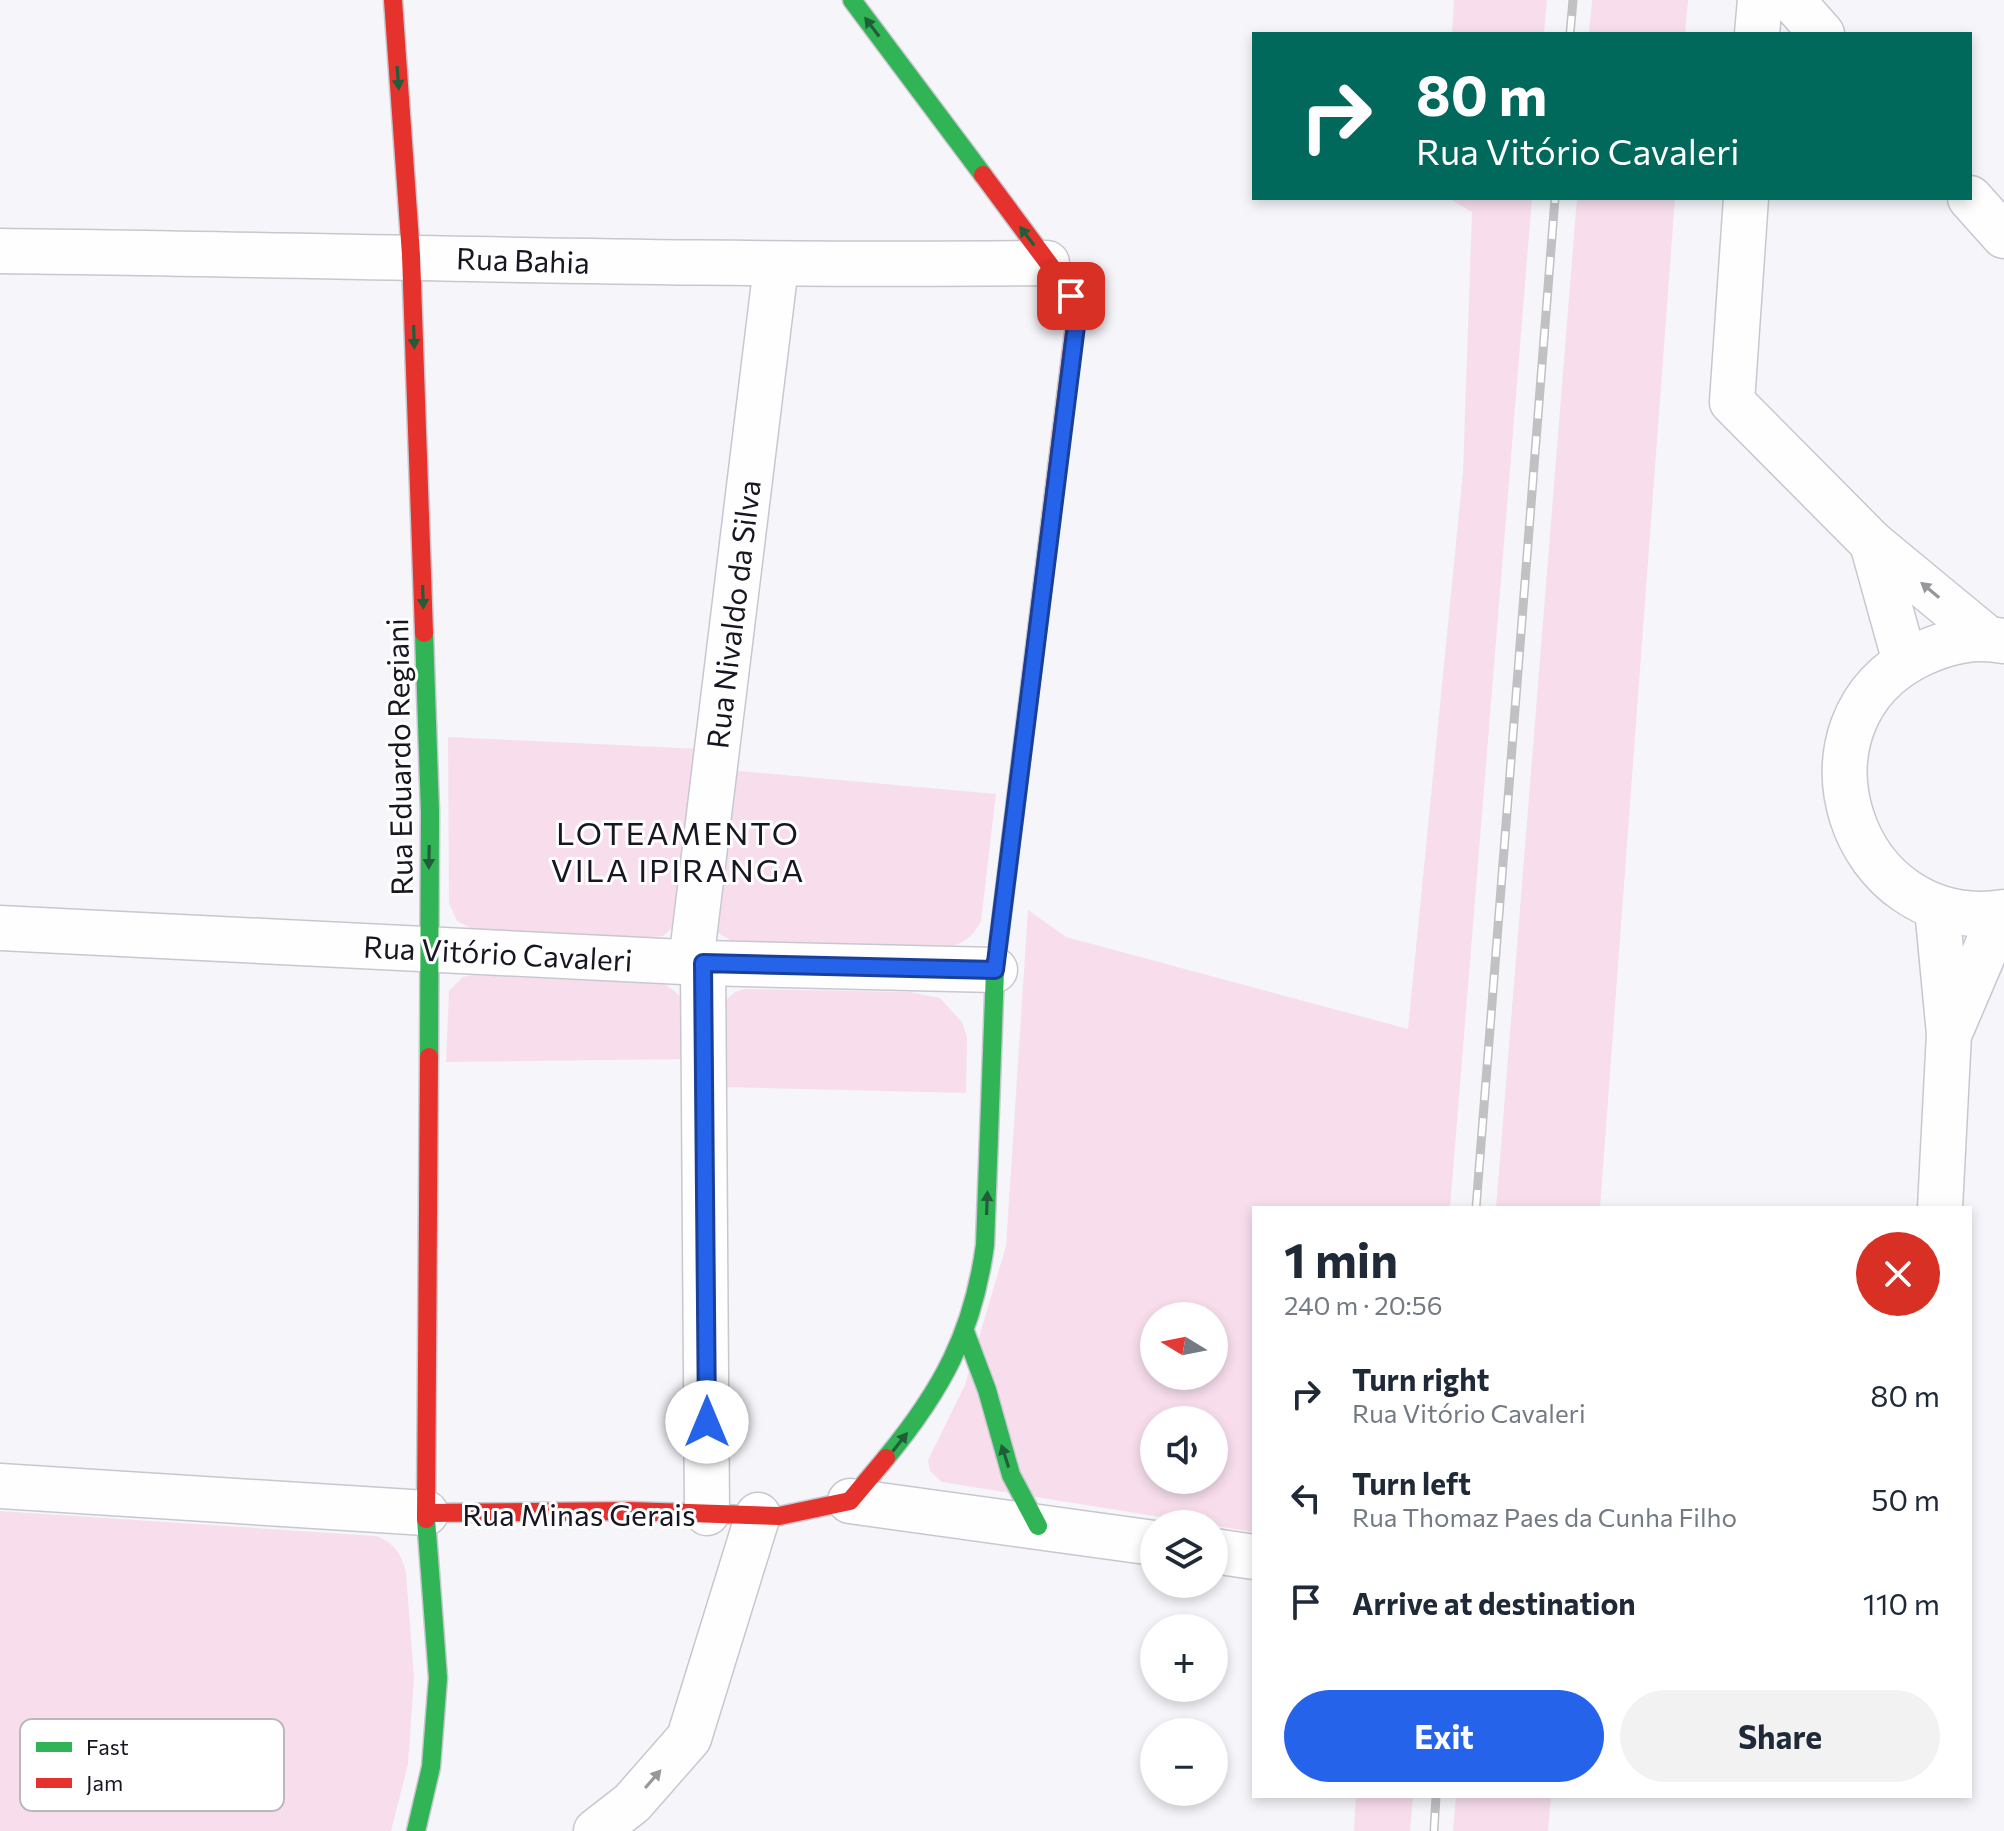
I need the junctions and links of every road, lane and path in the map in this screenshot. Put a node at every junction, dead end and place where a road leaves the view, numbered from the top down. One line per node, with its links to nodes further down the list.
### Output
1 (393, 0): 11 (street, Rua Eduardo Regiani, one-way to 11)
2 (852, 0): 12 (street, one-way to 2)
3 (1760, 0): 5 (street)
4 (1792, 0): 6 (street)
5 (1757, 32)
6 (1820, 32)
7 (1746, 200): 14 (street)
8 (1972, 200): 9 (street)
9 (2004, 236)
10 (0, 251): 11 (street, Rua Bahia)
11 (411, 255): 13 (street, Rua Bahia); 20 (street, Rua Eduardo Regiani, one-way to 20)
12 (1047, 263): 13 (street, Rua Bahia); 22 (street)
13 (776, 266): 21 (street, Rua Nivaldo da Silva)
14 (1872, 543): 15 (street, one-way to 14); 16 (street)
15 (1996, 639): 16 (street)
16 (1905, 662): 17 (street)
17 (1937, 908): 18 (street); 23 (street)
18 (2002, 913): 23 (street)
19 (0, 928): 20 (street, Rua Vitório Cavaleri)
20 (428, 947): 21 (street, Rua Vitório Cavaleri); 28 (street, Rua Eduardo Regiani)
21 (697, 963): 22 (street, Rua Vitório Cavaleri); 29 (street, Rua Nivaldo da Silva)
22 (995, 970): 25 (street, one-way to 22)
23 (1949, 1034): 24 (street)
24 (1940, 1206)
25 (966, 1334): 27 (street, one-way to 25); 31 (street, one-way to 25)
26 (0, 1486): 28 (street, Rua Minas Gerais)
27 (850, 1501): 30 (street, Rua Minas Gerais); 31 (street, Rua Minas Gerais)
28 (426, 1513): 29 (street, Rua Minas Gerais); 35 (street, Rua Eduardo Regiani)
29 (707, 1513): 30 (street, Rua Minas Gerais)
30 (758, 1515): 36 (street, one-way to 30)
31 (1038, 1526): 32 (street, Rua Minas Gerais)
32 (1140, 1541)
33 (1228, 1553): 34 (street)
34 (1252, 1557)
35 (416, 1831)
36 (596, 1831)

